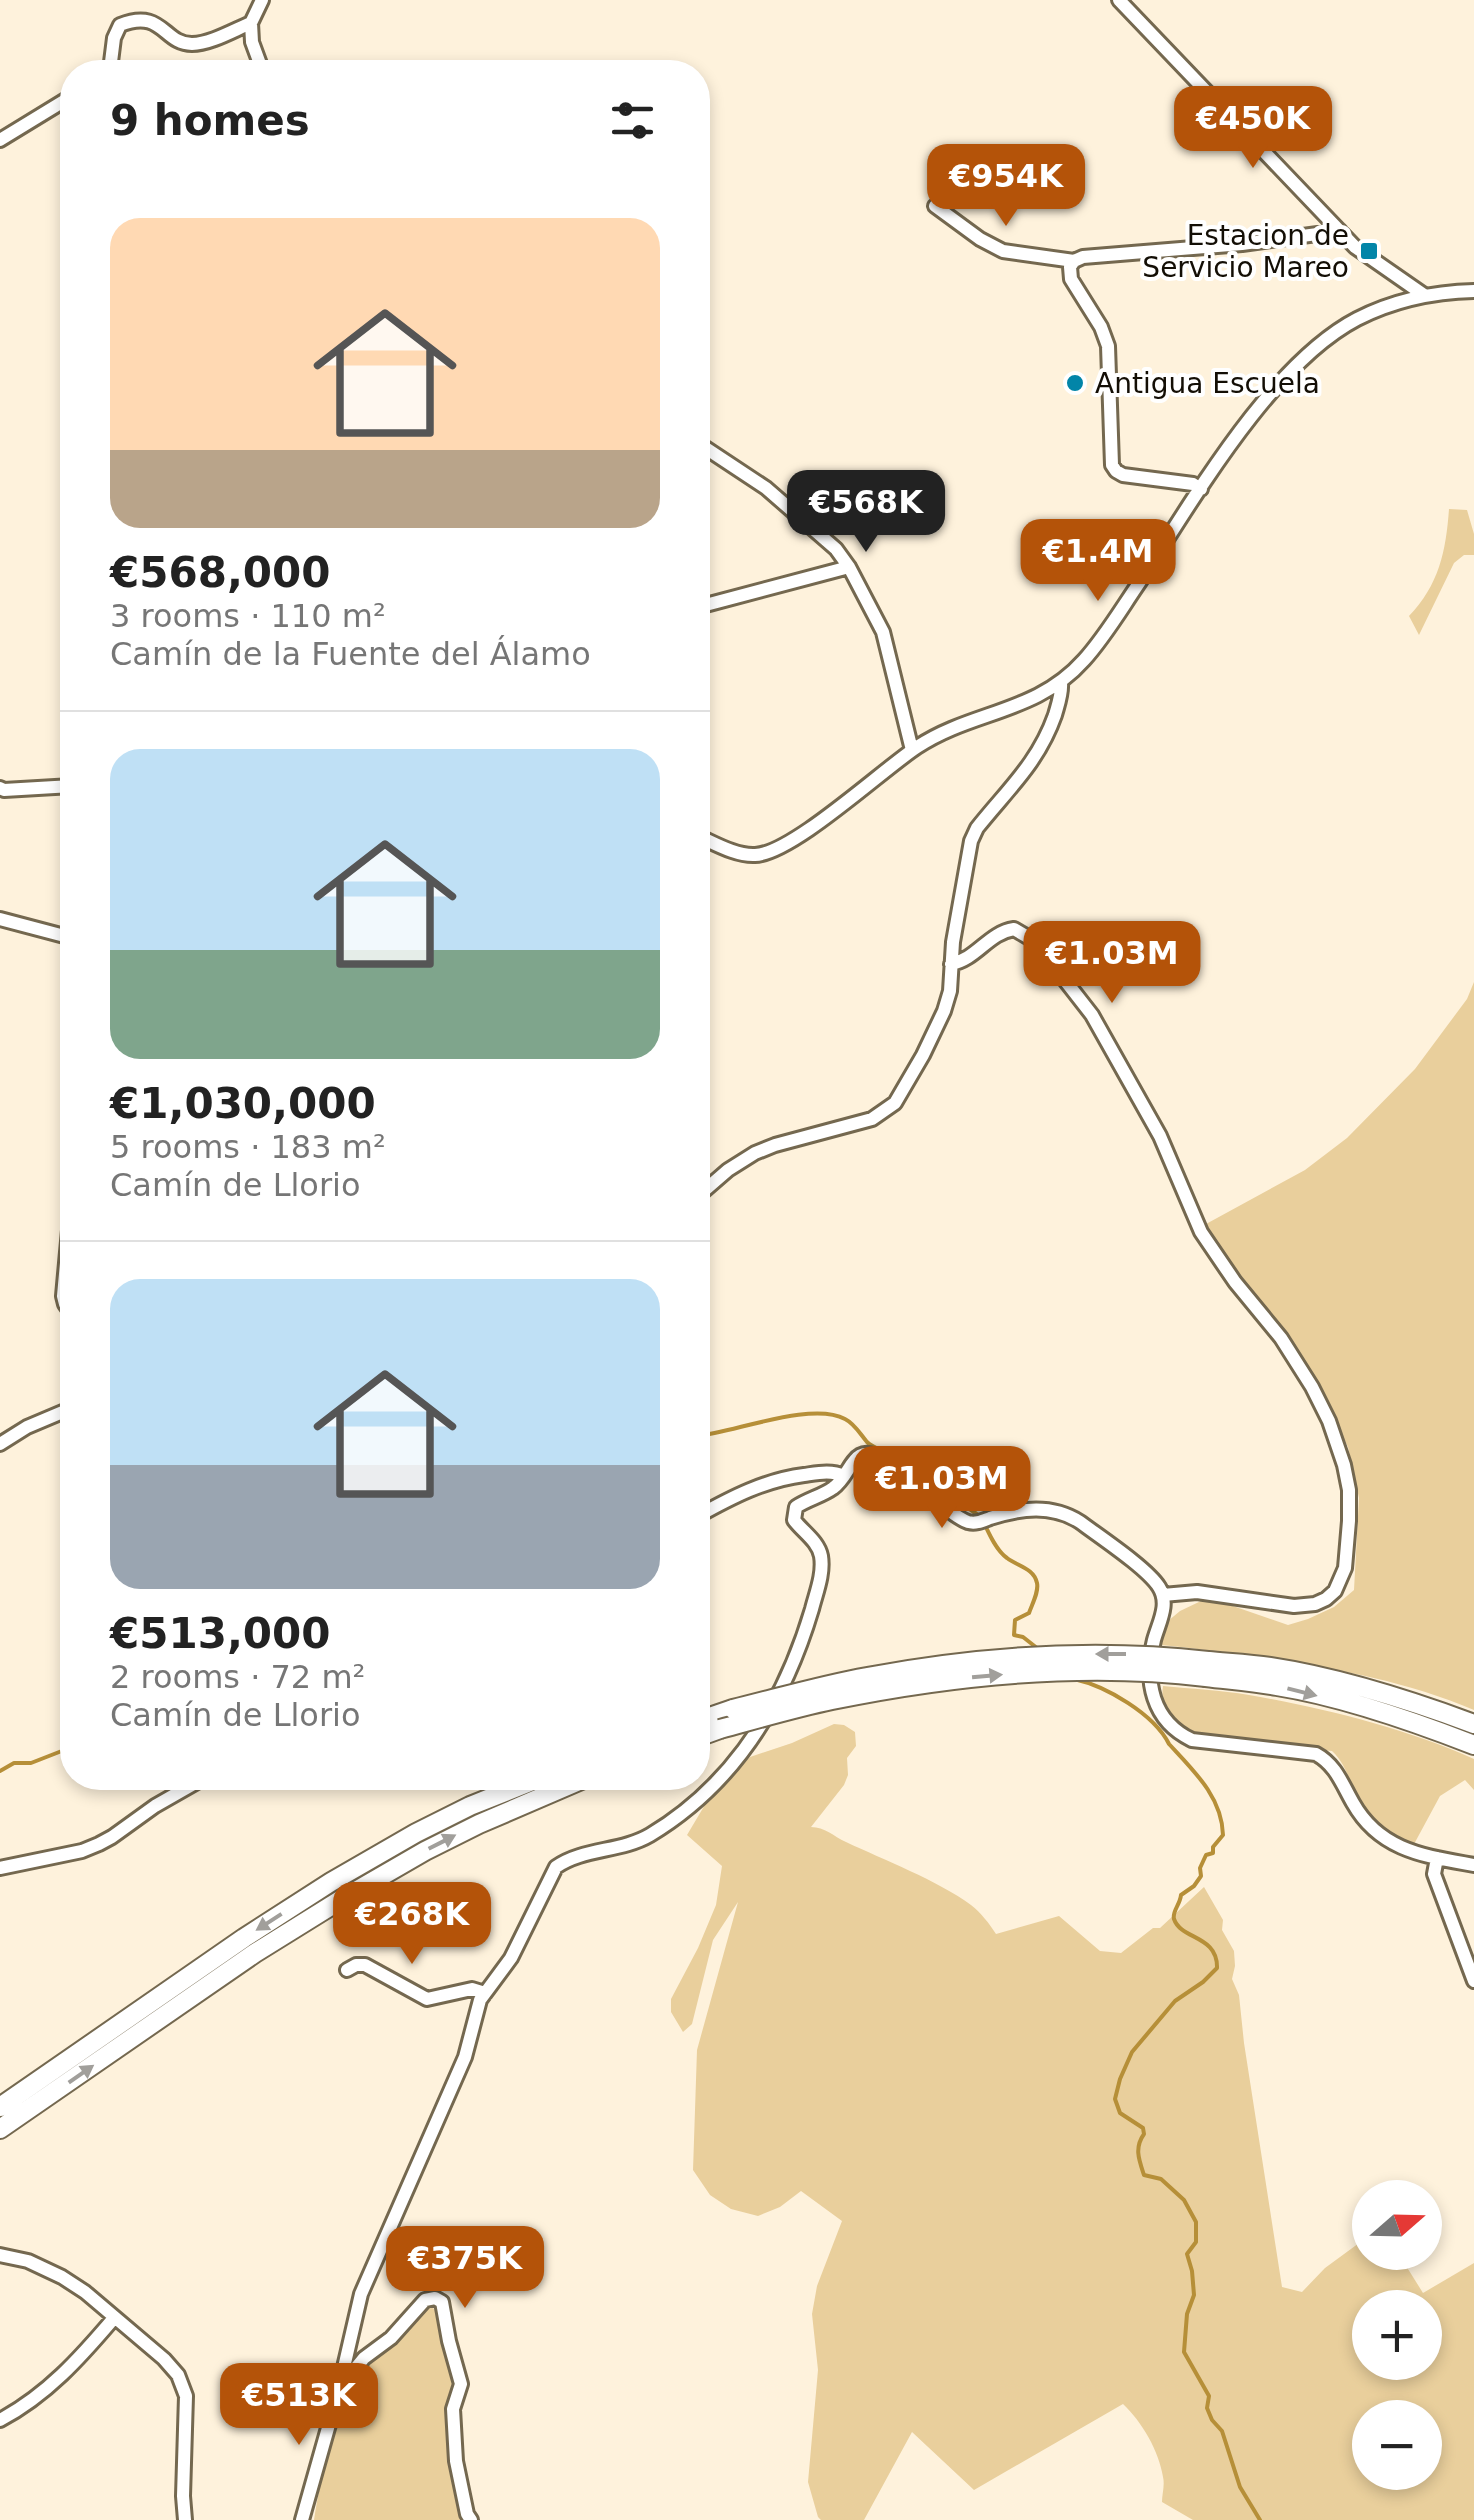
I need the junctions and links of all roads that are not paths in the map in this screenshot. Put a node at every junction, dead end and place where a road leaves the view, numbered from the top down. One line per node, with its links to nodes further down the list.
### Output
1 (262, 0): 3 (street)
2 (1120, 0): 9 (street)
3 (251, 24): 4 (street); 5 (street)
4 (111, 60)
5 (259, 60)
6 (60, 103): 7 (street)
7 (0, 140)
8 (935, 206): 10 (street)
9 (1340, 231): 10 (street); 12 (street)
10 (1074, 261): 14 (street)
11 (1474, 291): 12 (street)
12 (1424, 295): 14 (street)
13 (710, 451): 15 (street)
14 (1201, 489): 17 (street)
15 (849, 567): 16 (street); 18 (street)
16 (710, 604)
17 (1061, 683): 18 (street); 24 (street)
18 (912, 750): 21 (street)
19 (60, 787): 20 (street)
20 (0, 788)
21 (710, 841)
22 (0, 919): 23 (street)
23 (60, 935)
24 (951, 964): 25 (street); 32 (street)
25 (710, 1186)
26 (60, 1413): 27 (street)
27 (0, 1444)
28 (881, 1459): 29 (street)
29 (844, 1476): 31 (street); 38 (street)
30 (924, 1488): 32 (street)
31 (710, 1510)
32 (1162, 1596): 43 (street)
33 (1207, 1669): 34 (highway, one-way to 34, bridge); 35 (highway); 36 (highway, one-way to 33, bridge); 37 (highway, one-way to 37)
34 (710, 1717)
35 (1474, 1724)
36 (710, 1733)
37 (1474, 1745)
38 (710, 1788)
39 (183, 1790): 45 (street)
40 (512, 1790): 49 (highway, one-way to 49)
41 (558, 1790): 50 (highway, one-way to 41)
42 (707, 1790): 48 (street)
43 (1437, 1858): 44 (street); 47 (street)
44 (1474, 1865)
45 (0, 1868)
46 (348, 1970): 48 (street)
47 (1474, 1981)
48 (484, 1993): 53 (street)
49 (0, 2107)
50 (0, 2129)
51 (0, 2255): 52 (street)
52 (114, 2318): 54 (street); 55 (street)
53 (339, 2389): 56 (street); 57 (street)
54 (0, 2420)
55 (185, 2520)
56 (302, 2520)
57 (471, 2520)

